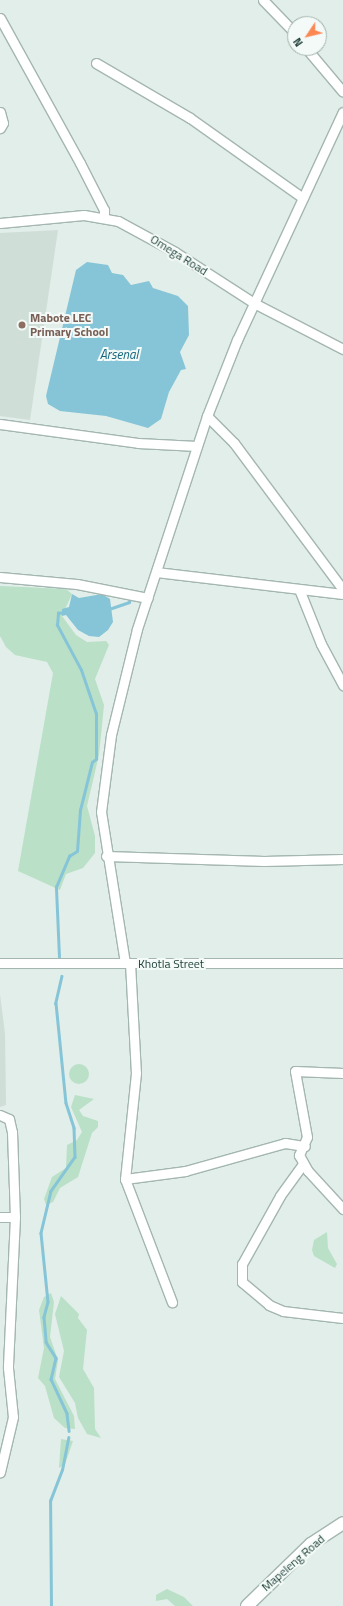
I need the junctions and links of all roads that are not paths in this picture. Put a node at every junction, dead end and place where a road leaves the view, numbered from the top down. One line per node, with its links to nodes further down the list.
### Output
1 (264, 0): 3 (street)
2 (0, 18): 11 (street)
3 (287, 24)
4 (313, 56): 6 (street)
5 (96, 63): 10 (street)
6 (343, 92)
7 (0, 112): 9 (street)
8 (343, 112): 10 (street)
9 (0, 128)
10 (303, 198): 13 (street)
11 (104, 217): 12 (street, Omega Road); 13 (street, Omega Road)
12 (0, 223)
13 (254, 303): 14 (street, Omega Road); 15 (street)
14 (343, 349)
15 (207, 416): 17 (street); 21 (street)
16 (0, 424): 17 (street)
17 (197, 446): 18 (street)
18 (156, 572): 20 (street); 23 (street)
19 (0, 577): 23 (street)
20 (299, 589): 22 (street); 24 (street)
21 (343, 590)
22 (343, 594)
23 (148, 598): 25 (street)
24 (343, 685)
25 (106, 856): 26 (street); 28 (street)
26 (343, 859)
27 (0, 963): 28 (street, Khotla Street)
28 (127, 963): 29 (street, Khotla Street); 34 (street)
29 (343, 963)
30 (343, 1073): 32 (street)
31 (0, 1115): 37 (street)
32 (305, 1146): 33 (street); 34 (street)
33 (303, 1164): 35 (street); 39 (street)
34 (125, 1179): 38 (street)
35 (343, 1210)
36 (0, 1217): 37 (street)
37 (15, 1217): 40 (street)
38 (172, 1302)
39 (343, 1318)
40 (0, 1472)
41 (343, 1523): 42 (street, Mapeleng Road)
42 (247, 1606)

